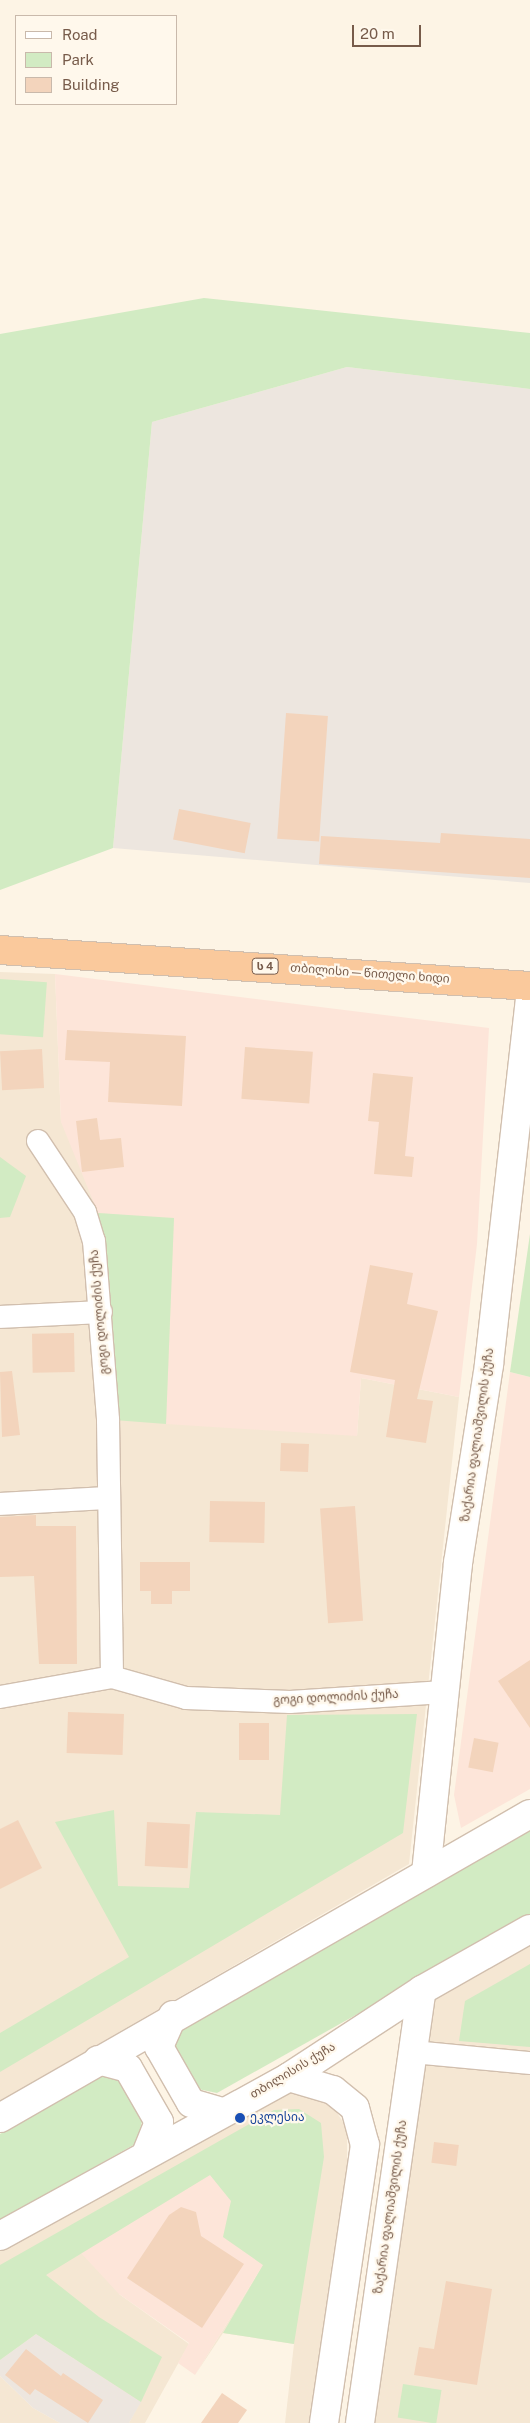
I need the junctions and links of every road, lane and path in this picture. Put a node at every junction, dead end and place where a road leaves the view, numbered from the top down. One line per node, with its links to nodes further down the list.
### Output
1 (0, 950): 2 (highway, თბილისი — წითელი ხიდი / ს 4)
2 (530, 986)
3 (530, 997): 10 (main road, ზაქარია ფალიაშვილის ქუჩა)
4 (38, 1141): 5 (street, გოგი დოლიძის ქუჩა)
5 (101, 1312): 6 (street); 7 (street, გოგი დოლიძის ქუჩა)
6 (0, 1317)
7 (109, 1498): 8 (street); 9 (street, გოგი დოლიძის ქუჩა)
8 (0, 1504)
9 (112, 1676): 10 (street, გოგი დოლიძის ქუჩა); 11 (street, გოგი დოლიძის ქუჩა)
10 (444, 1692): 13 (main road, ზაქარია ფალიაშვილის ქუჩა)
11 (0, 1697)
12 (530, 1814): 13 (main road)
13 (426, 1873): 16 (main road)
14 (530, 1929): 15 (main road, თბილისის ქუჩა)
15 (422, 1990): 17 (main road, ზაქარია ფალიაშვილის ქუჩა); 20 (main road, თბილისის ქუჩა)
16 (173, 2015): 18 (main road); 21 (main road)
17 (413, 2052): 19 (street); 26 (main road, ზაქარია ფალიაშვილის ქუჩა)
18 (98, 2060): 22 (main road); 23 (main road)
19 (530, 2063)
20 (289, 2076): 21 (main road, თბილისის ქუჩა); 25 (main road)
21 (224, 2112): 23 (main road, თბილისის ქუჩა)
22 (0, 2118)
23 (146, 2155): 24 (main road, თბილისის ქუჩა)
24 (0, 2236)
25 (324, 2423)
26 (360, 2423)

